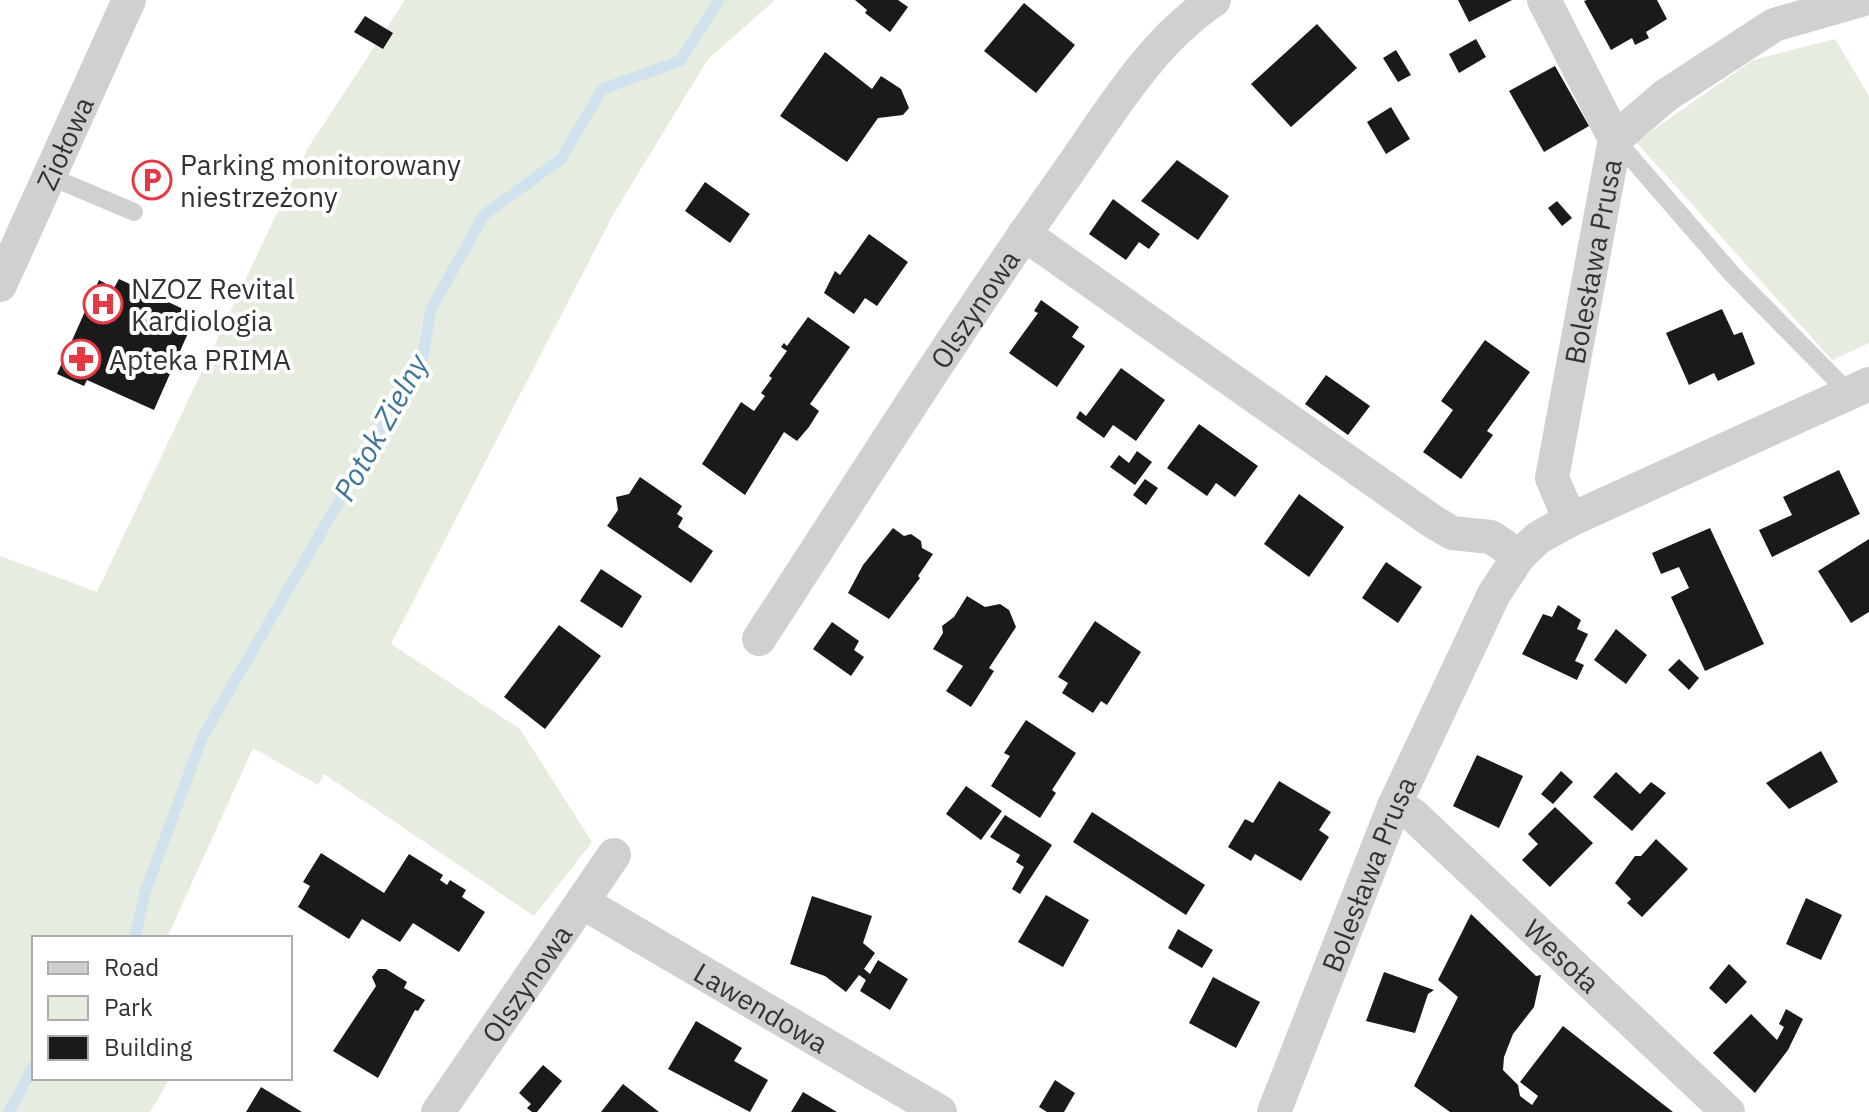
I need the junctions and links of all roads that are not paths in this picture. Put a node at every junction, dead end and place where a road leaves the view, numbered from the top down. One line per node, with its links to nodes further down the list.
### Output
1 (129, 0): 6 (street, Ziołowa)
2 (1214, 0): 8 (street, Olszynowa)
3 (1544, 0): 5 (street)
4 (1861, 0): 5 (street, Bolesława Prusa)
5 (1615, 139): 10 (lane); 11 (street, Bolesława Prusa)
6 (49, 176): 7 (lane); 9 (street, Ziołowa)
7 (134, 212)
8 (1024, 234): 12 (street); 13 (street, Olszynowa)
9 (0, 285)
10 (1864, 388): 11 (street, Bolesława Prusa)
11 (1570, 520): 12 (street, Bolesława Prusa)
12 (1519, 556): 14 (street, Bolesława Prusa)
13 (759, 639)
14 (1394, 806): 19 (street, Bolesława Prusa); 20 (street, Wesoła)
15 (614, 855): 16 (street, Olszynowa)
16 (582, 902): 17 (street, Olszynowa); 18 (street, Lawendowa)
17 (438, 1112)
18 (940, 1112)
19 (1274, 1112)
20 (1728, 1112)

